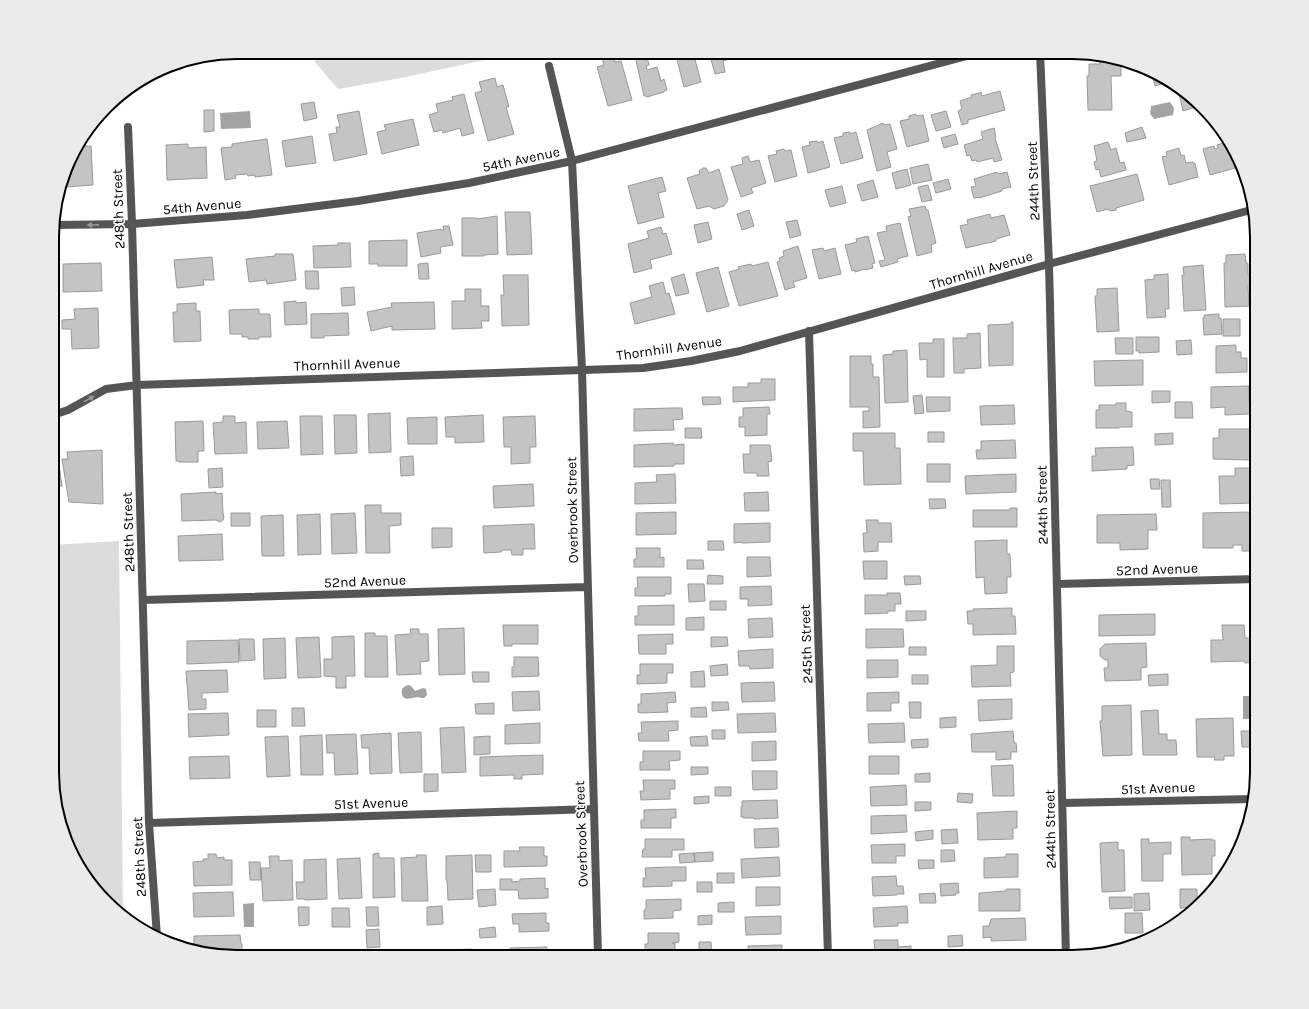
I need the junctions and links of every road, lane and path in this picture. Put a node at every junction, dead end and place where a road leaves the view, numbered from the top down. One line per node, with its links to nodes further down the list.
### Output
1 (956, 59): 5 (street, 54th Avenue)
2 (1040, 59): 9 (street, 244th Street)
3 (549, 66): 5 (street, Overbrook Street)
4 (128, 127): 7 (street, 248th Street)
5 (572, 161): 7 (street, 54th Avenue); 11 (street, Overbrook Street)
6 (1248, 211): 9 (street, Thornhill Avenue)
7 (132, 224): 8 (street, 54th Avenue, one-way to 8); 12 (street, 248th Street)
8 (59, 225)
9 (1049, 264): 10 (street, Thornhill Avenue); 15 (street, 244th Street)
10 (809, 331): 11 (street, Thornhill Avenue); 24 (street, 245th Street)
11 (582, 370): 12 (street, Thornhill Avenue); 16 (street, Overbrook Street)
12 (137, 384): 13 (street, Thornhill Avenue, one-way to 12); 17 (street, 248th Street)
13 (59, 413)
14 (1250, 579): 15 (street, 52nd Avenue)
15 (1057, 584): 19 (street, 244th Street)
16 (587, 587): 17 (street, 52nd Avenue); 20 (street, Overbrook Street)
17 (143, 600): 21 (street, 248th Street)
18 (1248, 798): 19 (street, 51st Avenue)
19 (1062, 803): 25 (street, 244th Street)
20 (594, 809): 21 (street, 51st Avenue); 23 (street, Overbrook Street)
21 (149, 822): 22 (street, 248th Street)
22 (157, 931)
23 (598, 950)
24 (828, 950)
25 (1066, 950)

